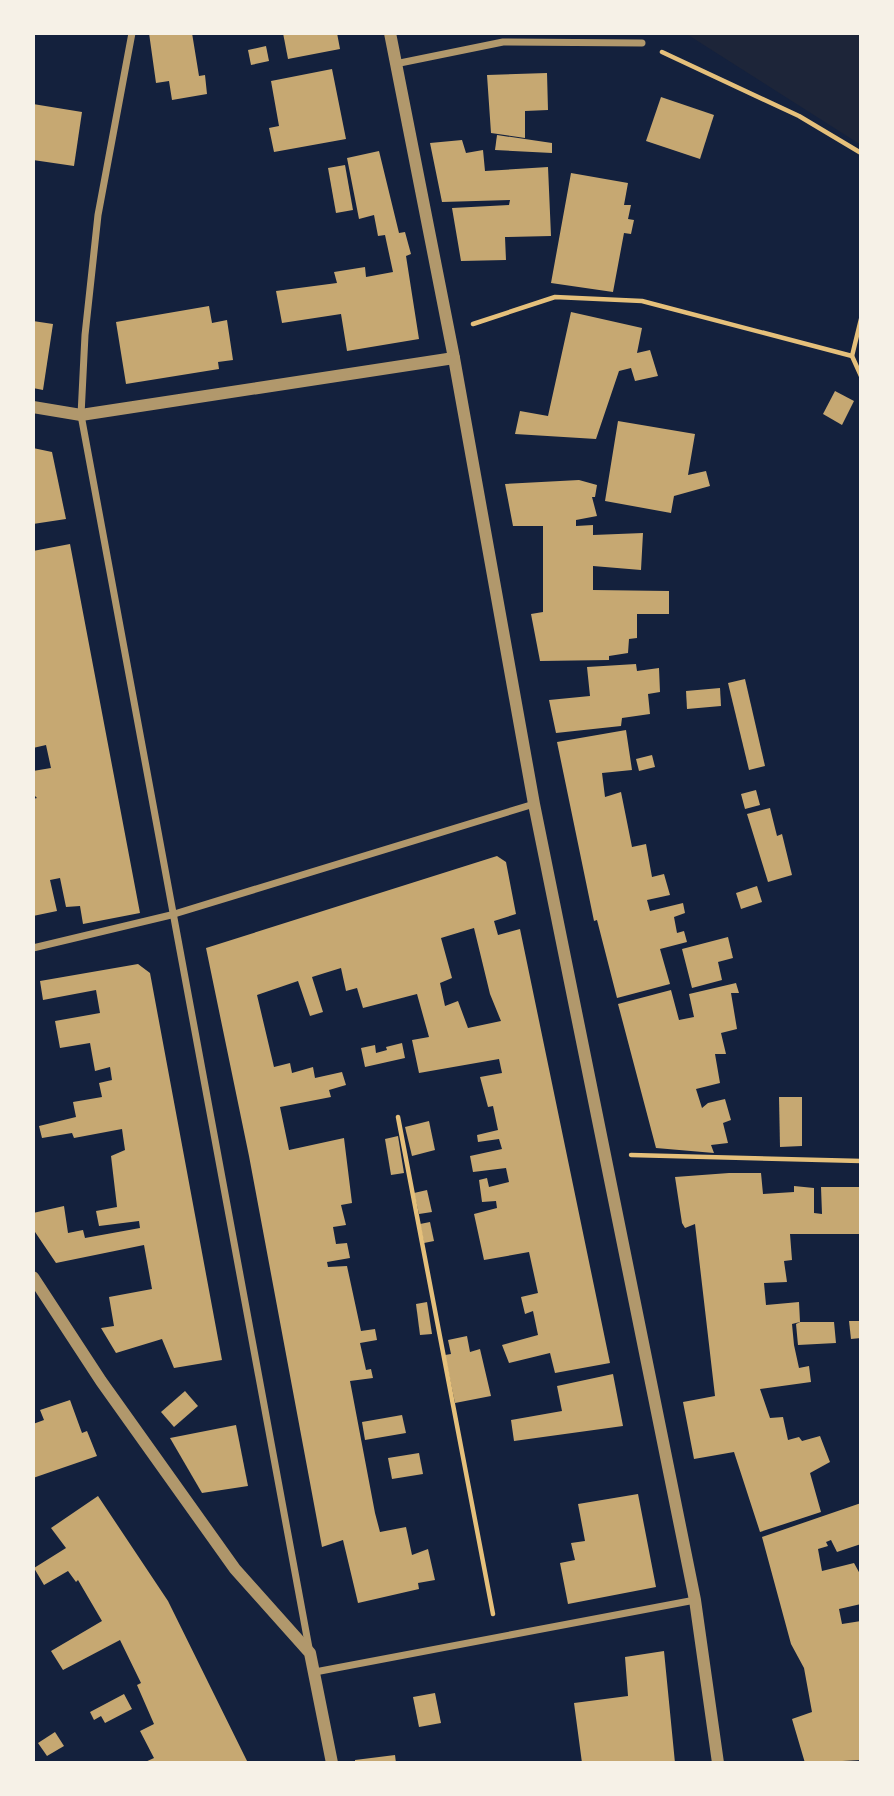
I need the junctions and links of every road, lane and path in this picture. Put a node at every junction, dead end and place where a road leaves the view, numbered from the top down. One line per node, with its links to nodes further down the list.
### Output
1 (132, 33): 12 (street)
2 (390, 33): 4 (street)
3 (642, 43): 4 (street); 5 (path)
4 (395, 64): 7 (street)
5 (861, 153)
6 (861, 319): 8 (path)
7 (449, 331): 8 (path); 9 (street)
8 (852, 356): 10 (path)
9 (454, 358): 12 (street); 13 (street)
10 (861, 376)
11 (33, 407): 12 (street)
12 (80, 415): 14 (street)
13 (534, 804): 14 (street); 17 (street)
14 (171, 915): 15 (street); 22 (street)
15 (33, 948)
16 (398, 1117): 21 (path)
17 (605, 1155): 18 (path); 20 (street)
18 (861, 1161)
19 (33, 1277): 22 (street)
20 (695, 1600): 21 (street); 25 (street)
21 (498, 1637): 23 (street)
22 (310, 1653): 23 (street)
23 (315, 1672): 24 (street)
24 (332, 1763)
25 (718, 1763)

